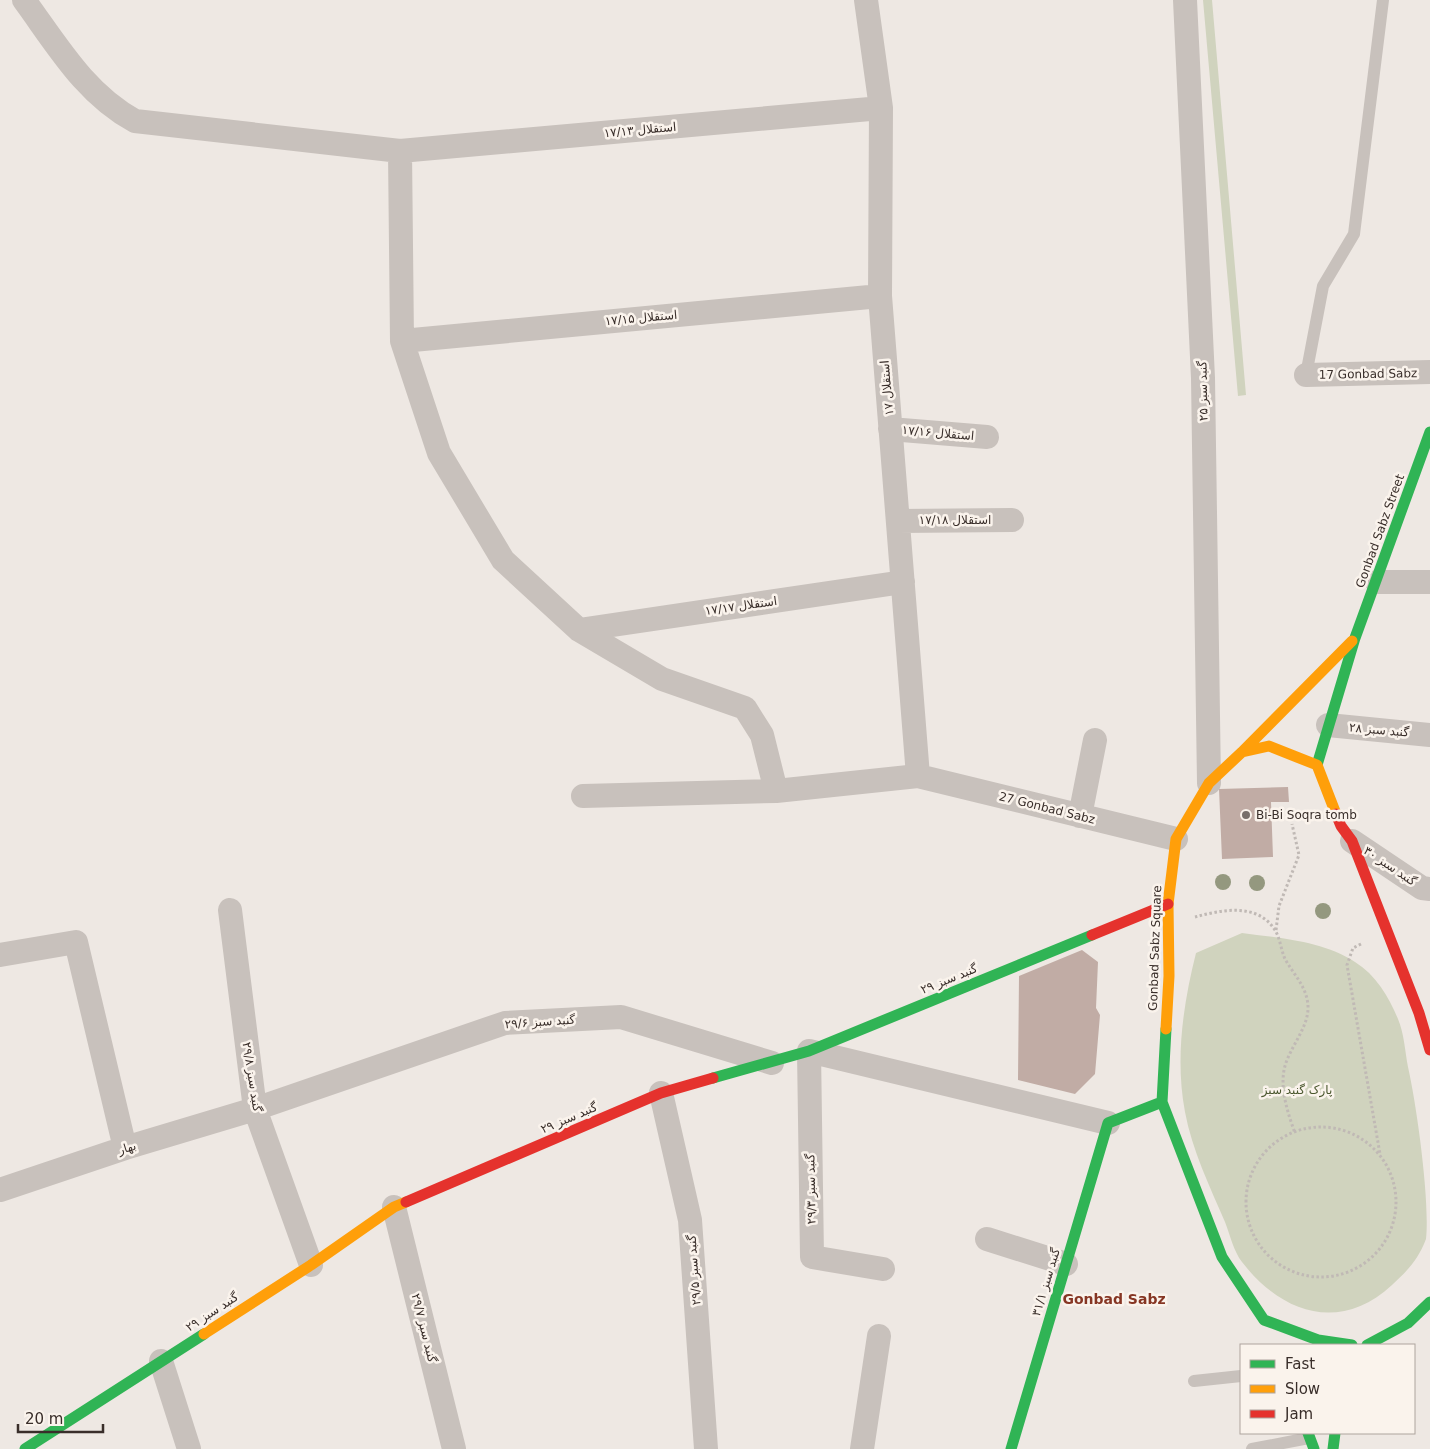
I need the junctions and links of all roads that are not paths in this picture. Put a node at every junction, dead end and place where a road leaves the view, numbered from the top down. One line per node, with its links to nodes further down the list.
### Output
1 (24, 0): 6 (street, استقلال ۱۷/۱۳)
2 (866, 0): 5 (street, استقلال ۱۷)
3 (1185, 0): 27 (street, گنبد سبز ۲۵)
4 (1382, 0): 10 (lane)
5 (880, 108): 6 (street, استقلال ۱۷/۱۳); 7 (street, استقلال ۱۷)
6 (400, 151): 8 (street)
7 (880, 296): 8 (street, استقلال ۱۷/۱۵); 11 (street, استقلال ۱۷)
8 (402, 341): 19 (street)
9 (1430, 372): 10 (street, 17 Gonbad Sabz)
10 (1306, 375)
11 (890, 429): 13 (street, استقلال ۱۷/۱۶); 14 (street, استقلال ۱۷)
12 (1430, 432): 17 (main road, Gonbad Sabz Street)
13 (987, 437)
14 (898, 520): 15 (street, استقلال ۱۷/۱۸); 16 (street, استقلال ۱۷)
15 (1012, 520)
16 (903, 582): 19 (street, استقلال ۱۷/۱۷); 26 (street, استقلال ۱۷)
17 (1377, 582): 18 (street); 20 (main road, Gonbad Sabz Street)
18 (1430, 582)
19 (579, 630): 28 (street)
20 (1355, 638): 21 (main road, Gonbad Sabz Street); 24 (main road, Gonbad Sabz Street)
21 (1328, 725): 22 (street, گنبد سبز ۲۸); 25 (main road, Gonbad Sabz Street)
22 (1430, 734)
23 (1095, 740): 30 (street)
24 (1242, 752): 25 (main road); 27 (main road, Gonbad Sabz Square)
25 (1317, 765): 32 (main road)
26 (918, 776): 28 (street, 27 Gonbad Sabz); 30 (street, 27 Gonbad Sabz)
27 (1209, 783): 31 (main road, Gonbad Sabz Square)
28 (776, 791): 29 (street, 27 Gonbad Sabz)
29 (583, 796)
30 (1080, 816): 31 (street, 27 Gonbad Sabz)
31 (1176, 840): 34 (main road, Gonbad Sabz Square)
32 (1352, 840): 33 (street, گنبد سبز ۳۰); 37 (main road)
33 (1430, 889)
34 (1168, 904): 38 (main road, گنبد سبز ۲۹); 41 (main road, Gonbad Sabz Square)
35 (230, 910): 42 (street, گنبد سبز ۲۹/۸)
36 (0, 956): 44 (street)
37 (1430, 1050)
38 (810, 1051): 39 (main road, گنبد سبز ۲۹); 43 (street); 50 (street, گنبد سبز ۲۹/۳)
39 (772, 1063): 40 (main road, گنبد سبز ۲۹); 42 (street, گنبد سبز ۲۹/۶)
40 (661, 1093): 46 (main road, گنبد سبز ۲۹); 65 (street, گنبد سبز ۲۹/۵)
41 (1162, 1102): 43 (main road); 52 (main road, Gonbad Sabz Square)
42 (255, 1109): 44 (street, بهار); 49 (street, گنبد سبز ۲۹/۸)
43 (1108, 1123): 48 (main road, گنبد سبز ۳۱/۱)
44 (125, 1148): 45 (street, بهار)
45 (0, 1190)
46 (394, 1207): 49 (main road, گنبد سبز ۲۹); 64 (street, گنبد سبز ۲۹/۷)
47 (987, 1239): 48 (street)
48 (1066, 1264): 67 (main road, گنبد سبز ۳۱/۱)
49 (310, 1265): 57 (main road, گنبد سبز ۲۹)
50 (883, 1269)
51 (1430, 1302): 56 (main road)
52 (1264, 1320): 54 (main road); 55 (main road)
53 (878, 1336): 66 (street)
54 (1274, 1337)
55 (1345, 1344)
56 (1369, 1344)
57 (161, 1361): 62 (main road, گنبد سبز ۲۹); 63 (street)
58 (1240, 1376): 59 (lane)
59 (1194, 1380)
60 (1335, 1434): 69 (main road)
61 (1310, 1440): 68 (lane)
62 (33, 1447)
63 (189, 1449)
64 (454, 1449)
65 (706, 1449)
66 (862, 1449)
67 (1011, 1449)
68 (1252, 1449)
69 (1333, 1449)

